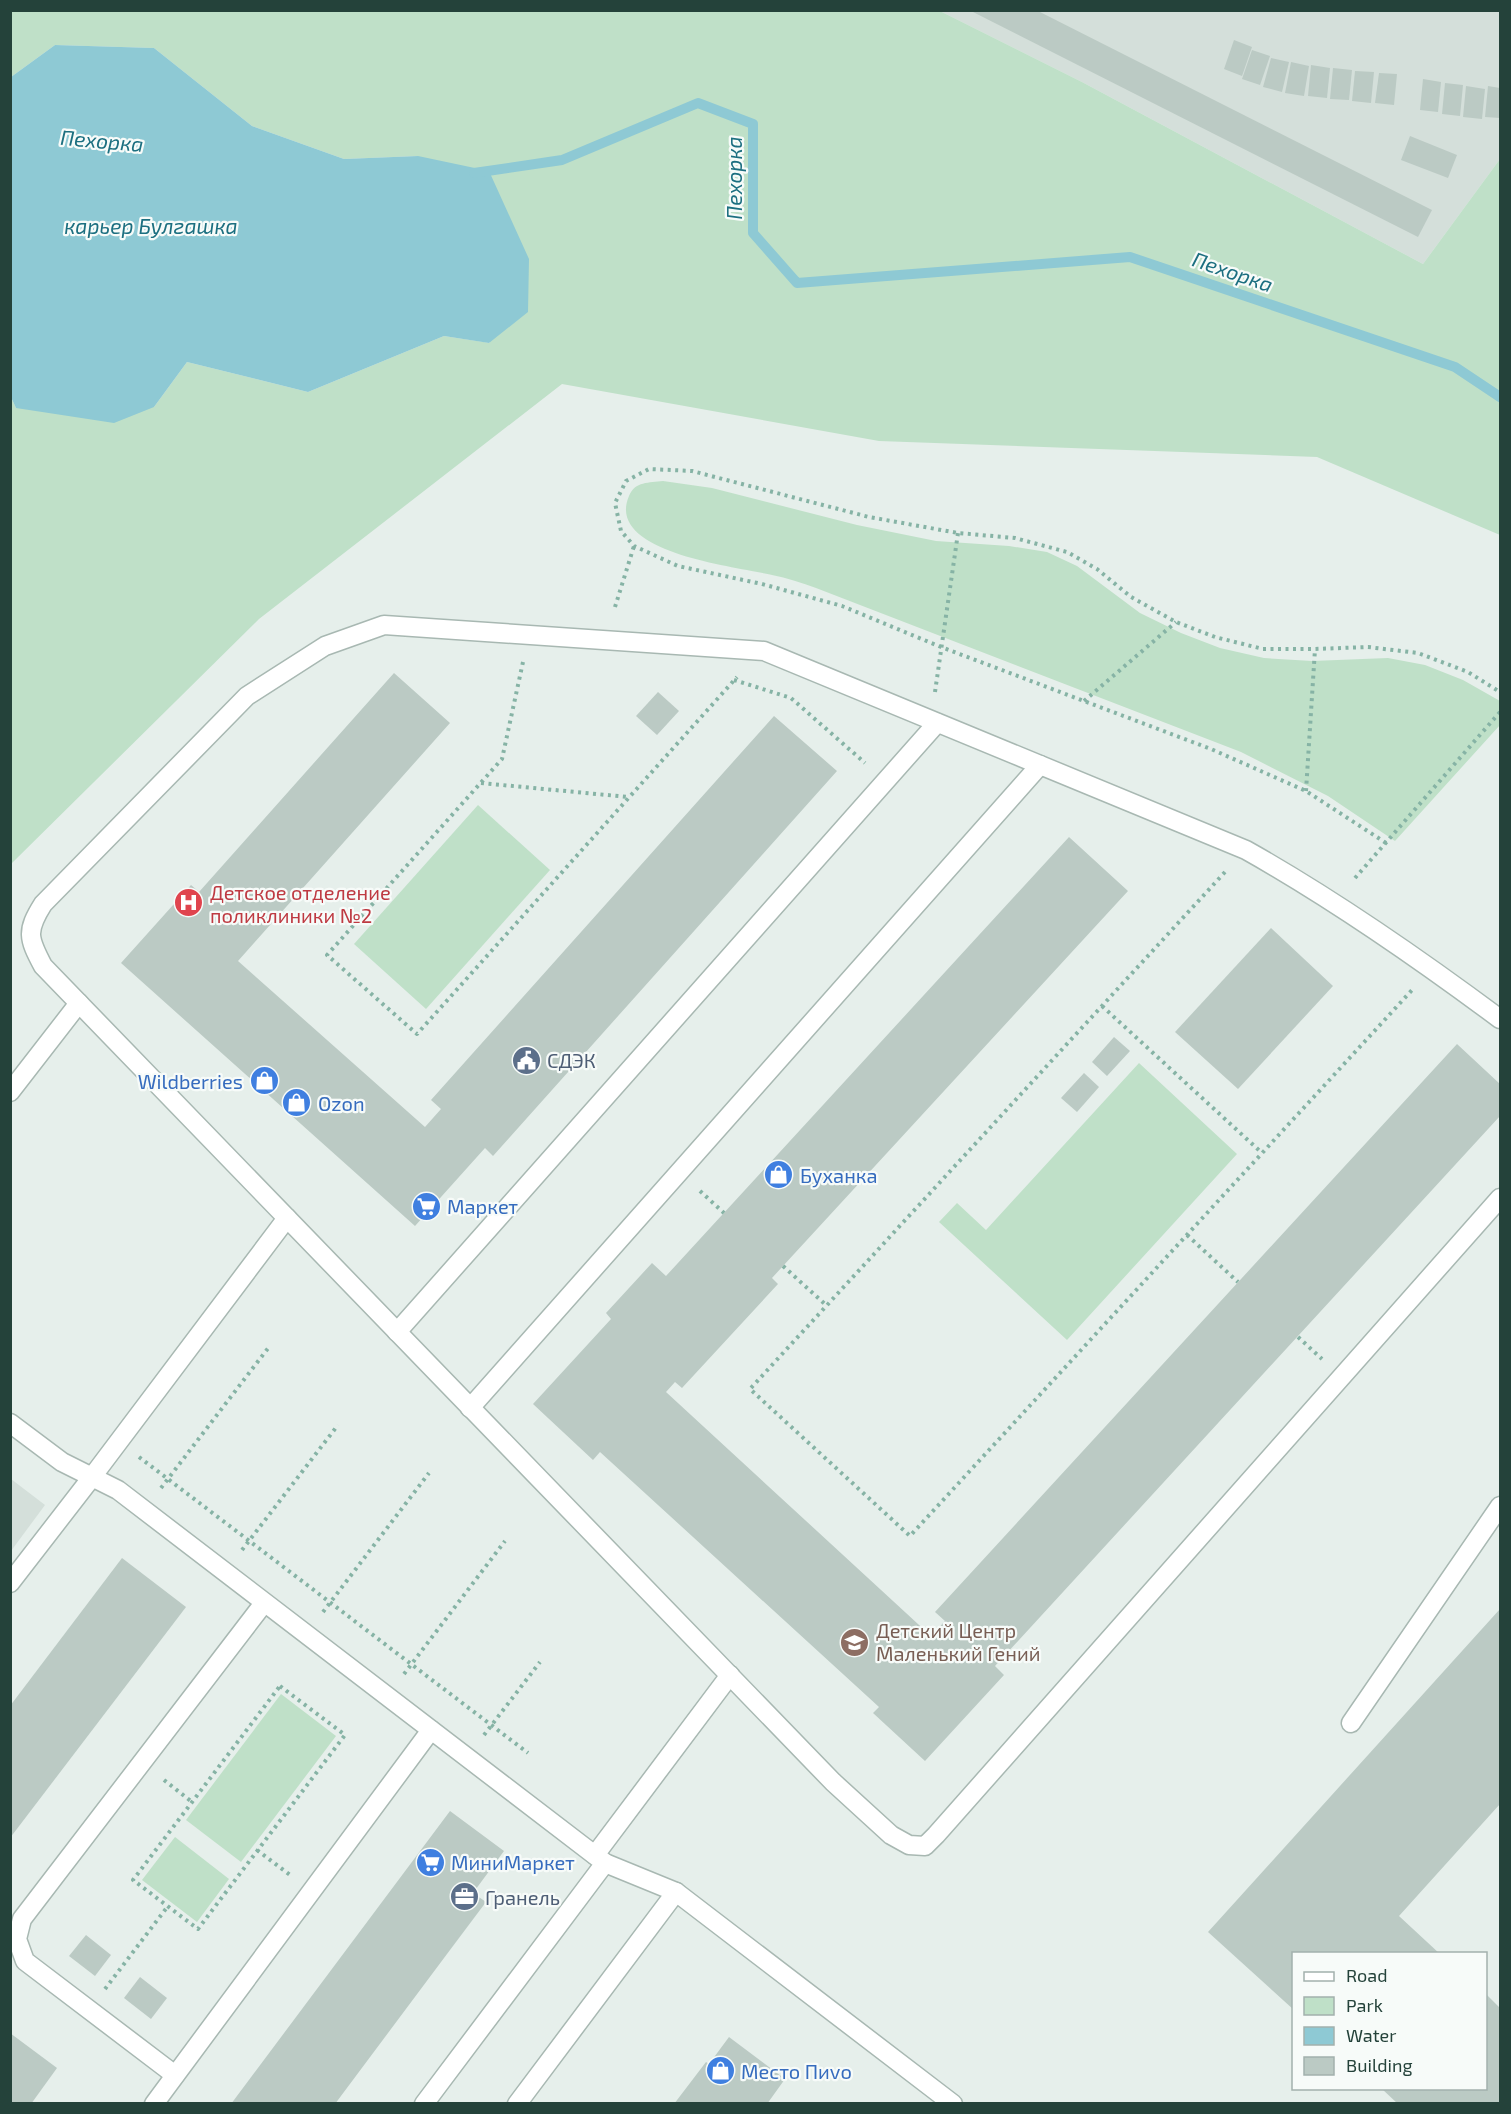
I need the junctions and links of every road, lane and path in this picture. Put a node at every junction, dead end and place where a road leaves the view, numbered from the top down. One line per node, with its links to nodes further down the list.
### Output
1 (958, 533): 2 (path); 4 (path); 6 (path)
2 (634, 546): 3 (path); 6 (path)
3 (615, 607)
4 (1176, 622): 7 (path); 12 (path)
5 (528, 635): 8 (lane); 17 (path); 24 (lane)
6 (941, 647): 10 (path); 12 (path)
7 (1315, 649): 11 (path); 18 (path)
8 (759, 652): 9 (path); 14 (lane)
9 (734, 680): 16 (path); 19 (path)
10 (935, 692)
11 (1500, 692)
12 (1083, 701): 18 (path)
13 (1500, 712): 20 (path)
14 (938, 723): 15 (lane); 16 (lane)
15 (1040, 765): 21 (lane); 37 (lane)
16 (885, 782): 35 (lane)
17 (481, 783): 19 (path); 19 (path)
18 (1306, 791): 20 (path)
19 (629, 798)
20 (1386, 843): 22 (path)
21 (1246, 850): 23 (lane); 25 (path)
22 (1356, 878)
23 (1432, 968): 26 (lane); 28 (path)
24 (79, 1003): 27 (lane); 30 (lane)
25 (1102, 1006): 28 (path); 34 (path)
26 (1500, 1019)
27 (10, 1092)
28 (1262, 1153): 31 (path)
29 (1500, 1198): 55 (lane)
30 (287, 1218): 35 (lane); 40 (lane)
31 (1187, 1235): 33 (path); 34 (path)
32 (783, 1266): 34 (path)
33 (1238, 1282)
34 (826, 1306)
35 (398, 1332): 37 (lane)
36 (269, 1347): 43 (path)
37 (470, 1408): 55 (lane)
38 (10, 1423): 42 (lane)
39 (338, 1425): 46 (path)
40 (119, 1442): 42 (lane); 43 (path)
41 (429, 1473): 51 (path)
42 (92, 1478): 45 (lane); 49 (lane)
43 (168, 1479): 45 (path); 46 (path)
44 (1500, 1506): 57 (lane)
45 (144, 1510): 48 (lane)
46 (249, 1541): 48 (path); 51 (path)
47 (505, 1541): 54 (path)
48 (225, 1572): 50 (lane)
49 (10, 1583)
50 (264, 1603): 52 (lane); 62 (lane)
51 (330, 1603): 52 (path); 54 (path)
52 (306, 1634): 56 (lane)
53 (540, 1662): 58 (path)
54 (411, 1664): 56 (path); 58 (path)
55 (730, 1675): 65 (lane)
56 (387, 1696): 59 (lane)
57 (1351, 1723)
58 (491, 1725): 60 (path); 61 (path)
59 (431, 1730): 61 (lane); 66 (lane)
60 (528, 1753)
61 (467, 1757): 65 (lane)
62 (142, 1763): 63 (path); 69 (lane)
63 (192, 1802): 64 (path); 68 (path)
64 (257, 1850): 66 (path); 68 (path)
65 (600, 1859): 67 (lane); 72 (lane)
66 (311, 1891): 70 (lane)
67 (676, 1892): 73 (lane); 74 (lane)
68 (168, 1906): 69 (path)
69 (89, 2010): 70 (lane)
70 (175, 2076): 71 (lane)
71 (154, 2103)
72 (424, 2103)
73 (517, 2103)
74 (953, 2103)

